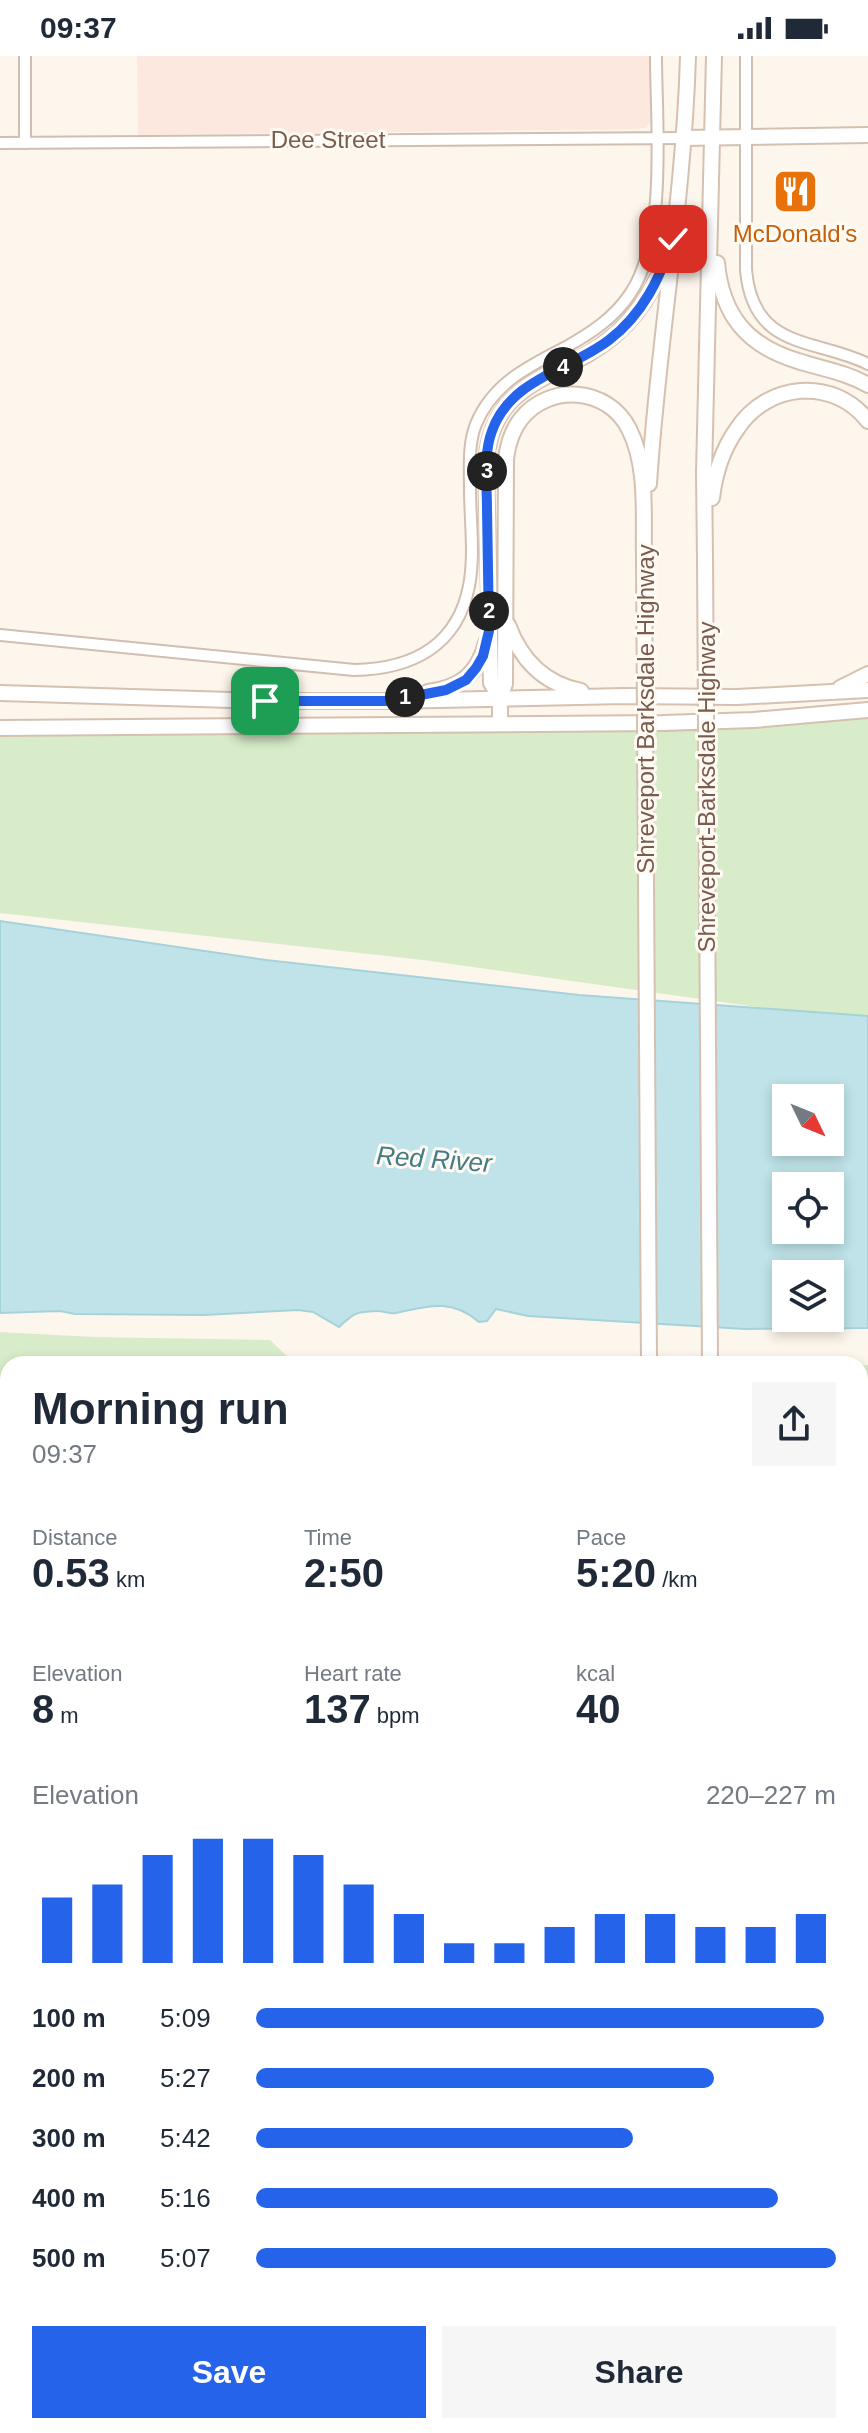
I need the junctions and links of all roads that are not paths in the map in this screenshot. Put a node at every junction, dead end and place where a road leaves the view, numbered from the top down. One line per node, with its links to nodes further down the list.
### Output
1 (25, 56): 12 (street)
2 (656, 56): 7 (street)
3 (688, 56): 9 (main road, Shreveport Barksdale Highway)
4 (714, 56): 10 (main road)
5 (746, 56): 8 (street)
6 (868, 135): 8 (main road)
7 (656, 137): 9 (street, Dee Street); 12 (street, Dee Street); 23 (street)
8 (746, 137): 10 (main road); 16 (street)
9 (683, 138): 10 (main road); 14 (main road, Shreveport Barksdale Highway)
10 (707, 138): 13 (main road); 15 (main road)
11 (0, 143): 12 (street, Dee Street)
12 (25, 143)
13 (711, 210): 15 (main road, Shreveport-Barksdale Highway); 17 (main road)
14 (673, 239): 19 (main road, Shreveport Barksdale Highway); 22 (main road)
15 (709, 281): 20 (main road, Shreveport-Barksdale Highway)
16 (868, 364)
17 (868, 385)
18 (868, 421): 20 (main road)
19 (644, 556): 21 (main road); 34 (main road, Shreveport Barksdale Highway, bridge)
20 (705, 558): 35 (main road, Shreveport-Barksdale Highway, bridge)
21 (506, 618): 28 (main road); 29 (main road)
22 (489, 631): 29 (main road); 30 (main road)
23 (0, 635)
24 (868, 674): 27 (main road)
25 (868, 690): 27 (main road)
26 (0, 693): 30 (main road)
27 (813, 694): 28 (main road)
28 (625, 696): 29 (main road)
29 (500, 698): 30 (main road); 32 (main road)
30 (390, 701)
31 (868, 710): 32 (main road)
32 (500, 724): 33 (main road)
33 (0, 728)
34 (649, 1356)
35 (710, 1356)

